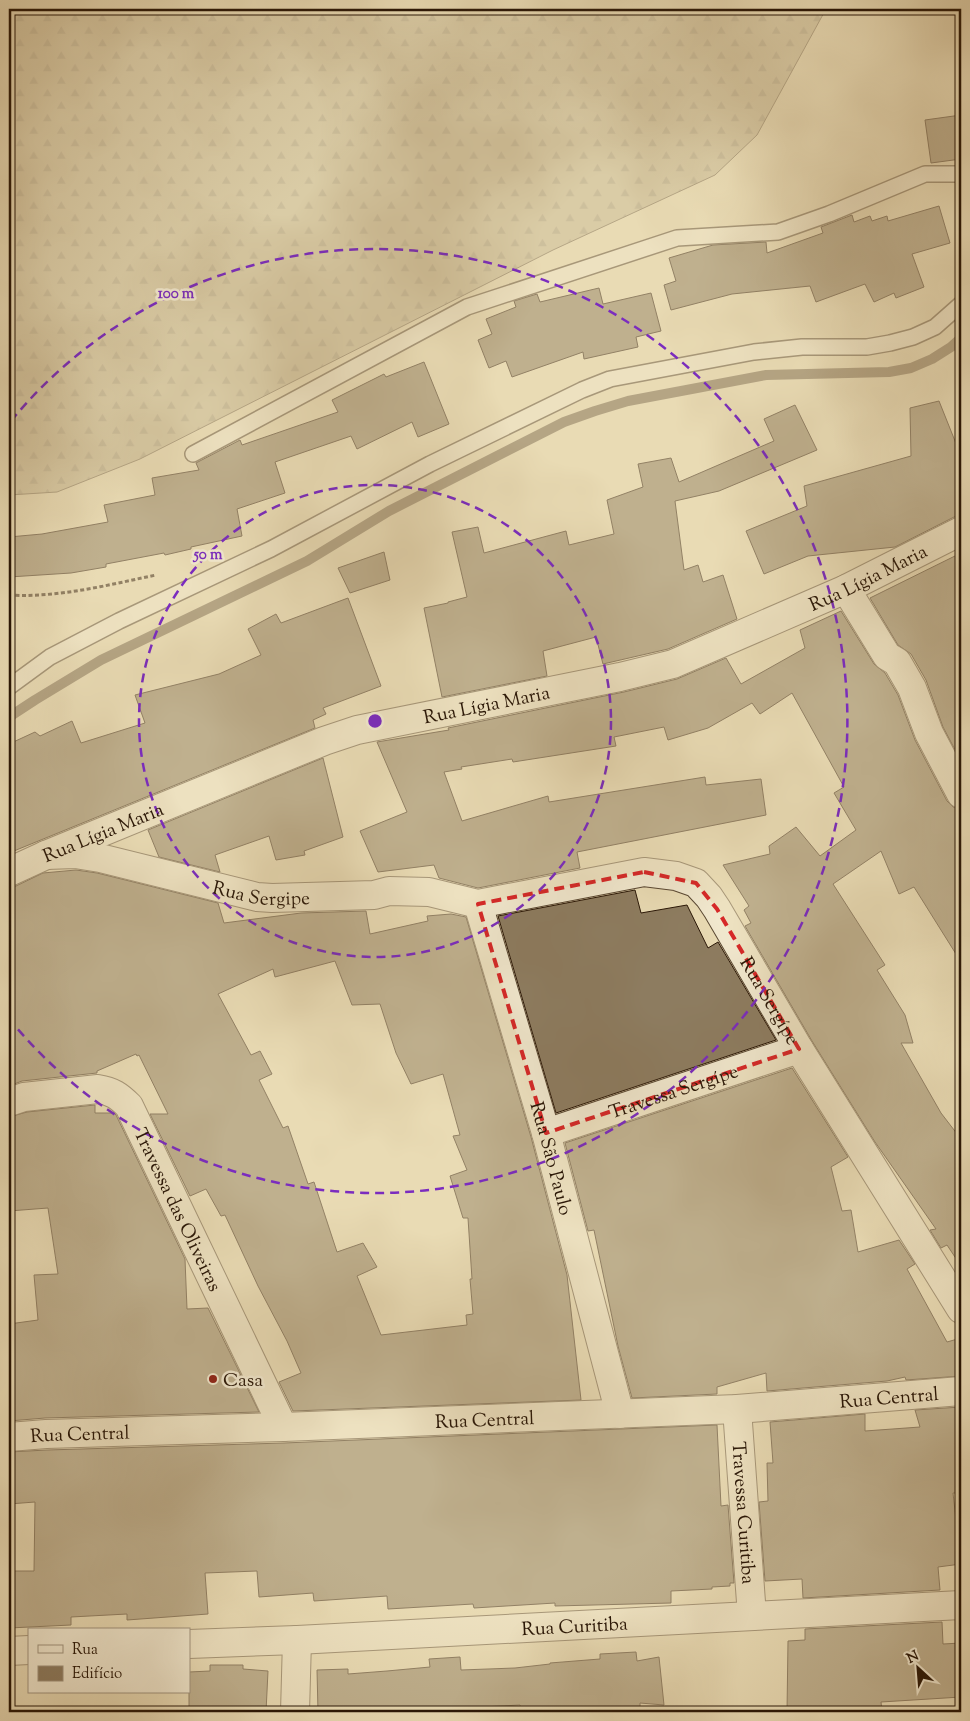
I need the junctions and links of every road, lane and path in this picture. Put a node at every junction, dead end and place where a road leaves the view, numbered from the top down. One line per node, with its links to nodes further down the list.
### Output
1 (961, 174): 3 (lane)
2 (961, 304): 8 (lane)
3 (194, 454)
4 (961, 531): 6 (street, Rua Lígia Maria)
5 (160, 574): 7 (path)
6 (846, 589): 9 (street); 10 (street, Rua Lígia Maria)
7 (9, 595)
8 (9, 687)
9 (961, 794)
10 (46, 855): 11 (street, Rua Lígia Maria); 12 (street, Rua Sergipe)
11 (9, 872)
12 (478, 904): 13 (street, Rua Sergípe); 15 (street, Rua São Paulo)
13 (799, 1049): 15 (street, Travessa Sergípe); 16 (street, Rua Sergípe)
14 (9, 1102): 20 (street, Travessa das Oliveiras)
15 (546, 1133): 19 (street, Rua São Paulo)
16 (961, 1308)
17 (961, 1391): 18 (street, Rua Central)
18 (737, 1409): 19 (street, Rua Central); 23 (street, Travessa Curitiba)
19 (620, 1414): 20 (street, Rua Central)
20 (283, 1428): 21 (street, Rua Central)
21 (9, 1437)
22 (961, 1605): 23 (street, Rua Curitiba)
23 (752, 1616): 24 (street, Rua Curitiba)
24 (297, 1640): 25 (street, Rua Curitiba); 28 (street)
25 (190, 1644)
26 (28, 1650): 27 (street)
27 (9, 1651)
28 (295, 1712)

